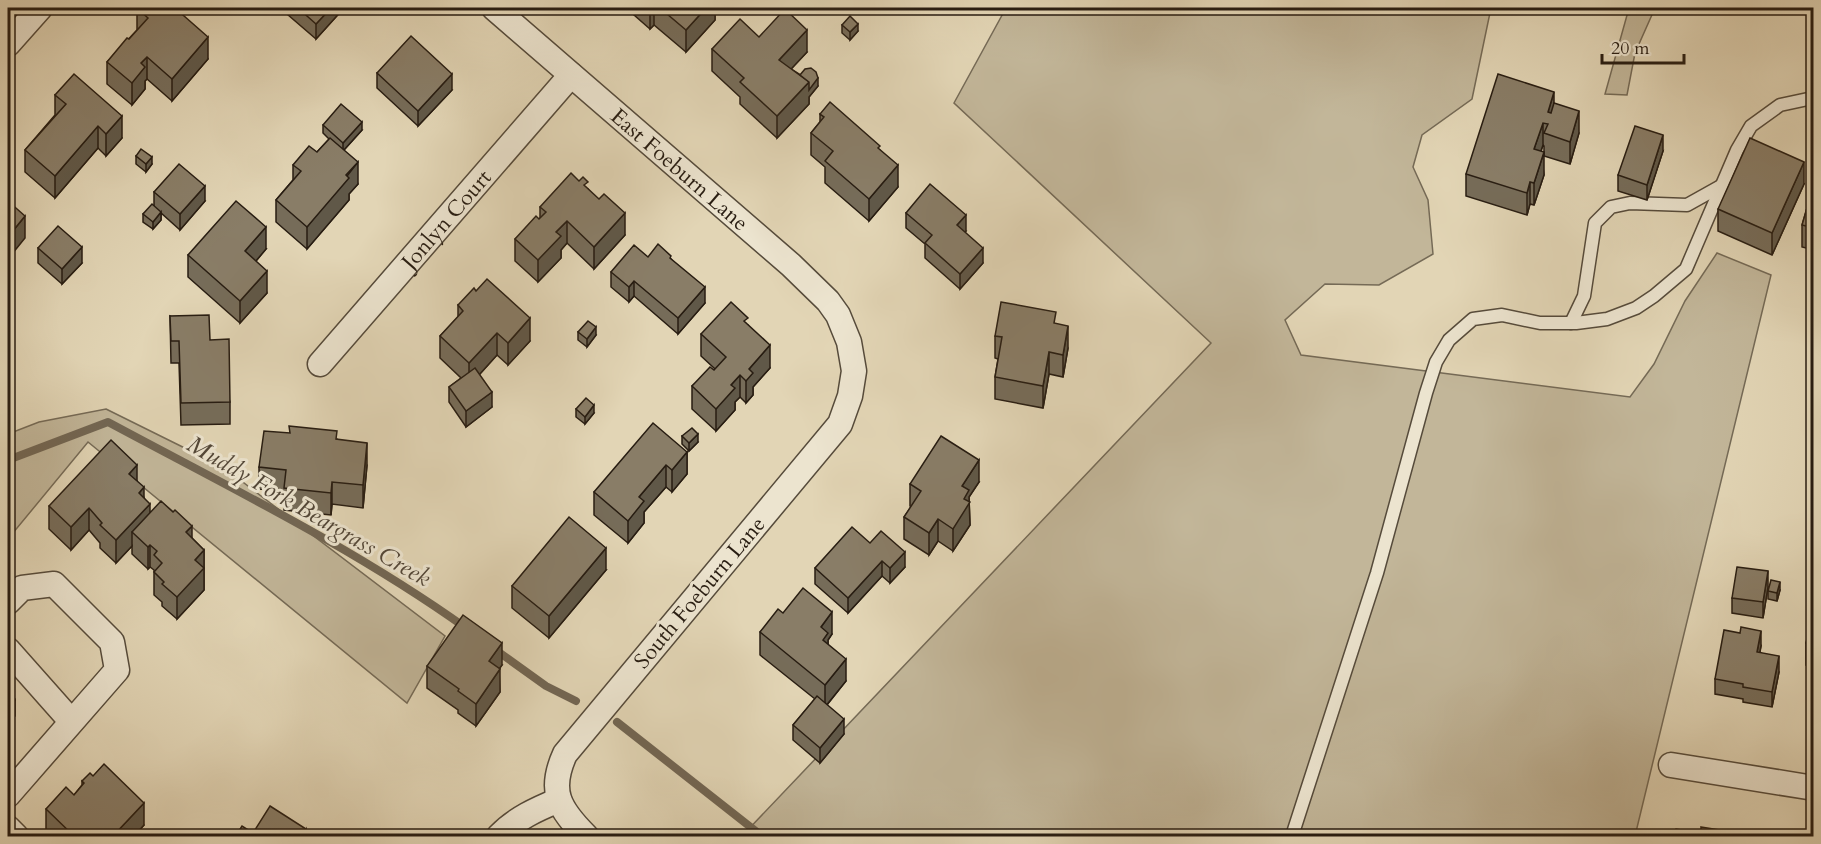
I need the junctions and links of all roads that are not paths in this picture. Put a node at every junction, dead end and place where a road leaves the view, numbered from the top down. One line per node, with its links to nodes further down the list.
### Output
1 (40, 8): 3 (street)
2 (494, 8): 4 (street, East Foeburn Lane)
3 (8, 44)
4 (571, 75): 8 (street, East Foeburn Lane); 9 (street, Jonlyn Court)
5 (1814, 100): 6 (lane)
6 (1721, 186): 7 (lane); 7 (lane)
7 (1571, 323): 21 (lane)
8 (849, 342): 16 (street, South Foeburn Lane)
9 (320, 364)
10 (8, 602): 12 (street)
11 (8, 650): 12 (street)
12 (71, 721): 15 (street)
13 (1671, 765): 14 (street)
14 (1814, 788)
15 (8, 795)
16 (559, 800): 19 (street); 20 (street, South Foeburn Lane)
17 (8, 828): 18 (street)
18 (16, 837)
19 (499, 837)
20 (586, 837)
21 (1292, 837)

